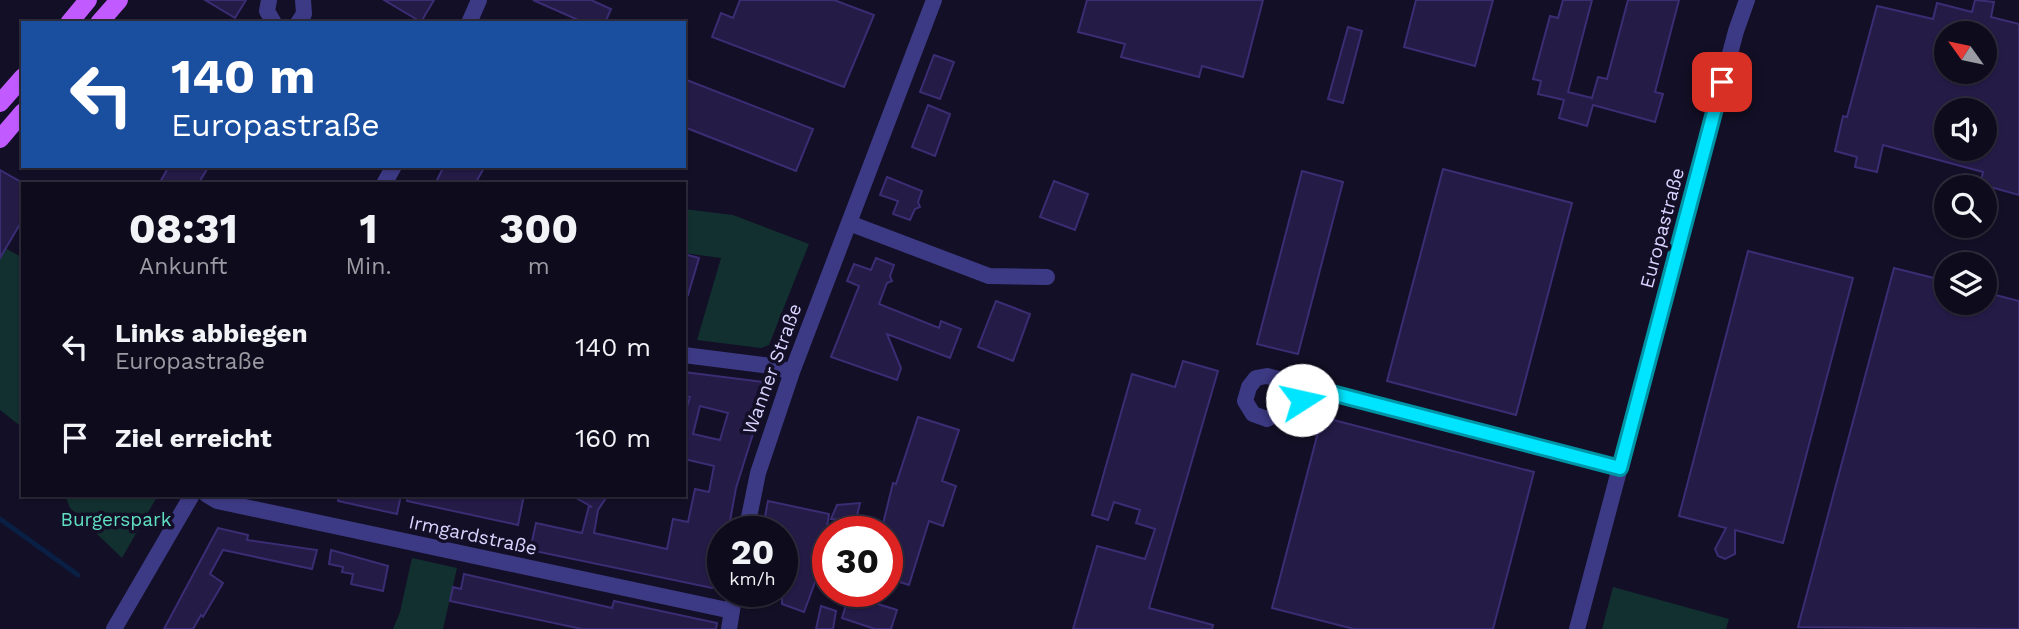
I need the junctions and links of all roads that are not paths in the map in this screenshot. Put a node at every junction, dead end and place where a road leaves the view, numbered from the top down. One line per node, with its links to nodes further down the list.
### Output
1 (88, 0): 8 (main road)
2 (119, 0): 9 (main road)
3 (269, 0): 10 (street)
4 (303, 0): 11 (street)
5 (479, 0): 12 (street)
6 (934, 0): 17 (street, Wanner Straße)
7 (1747, 0): 22 (street, Europastraße)
8 (71, 21)
9 (101, 21)
10 (273, 21)
11 (299, 21)
12 (470, 21)
13 (21, 79): 14 (main road)
14 (0, 103)
15 (21, 114): 16 (main road)
16 (0, 139)
17 (849, 223): 18 (street); 20 (street, Wanner Straße)
18 (1047, 277)
19 (686, 355): 20 (street)
20 (792, 372): 25 (street, Wanner Straße)
21 (1320, 390): 22 (street)
22 (1620, 468): 30 (street, Europastraße)
23 (191, 497): 28 (street)
24 (210, 497): 27 (street, Irmgardstraße)
25 (749, 516)
26 (733, 607): 27 (street)
27 (732, 611): 29 (street)
28 (114, 629)
29 (729, 629)
30 (1577, 629)

